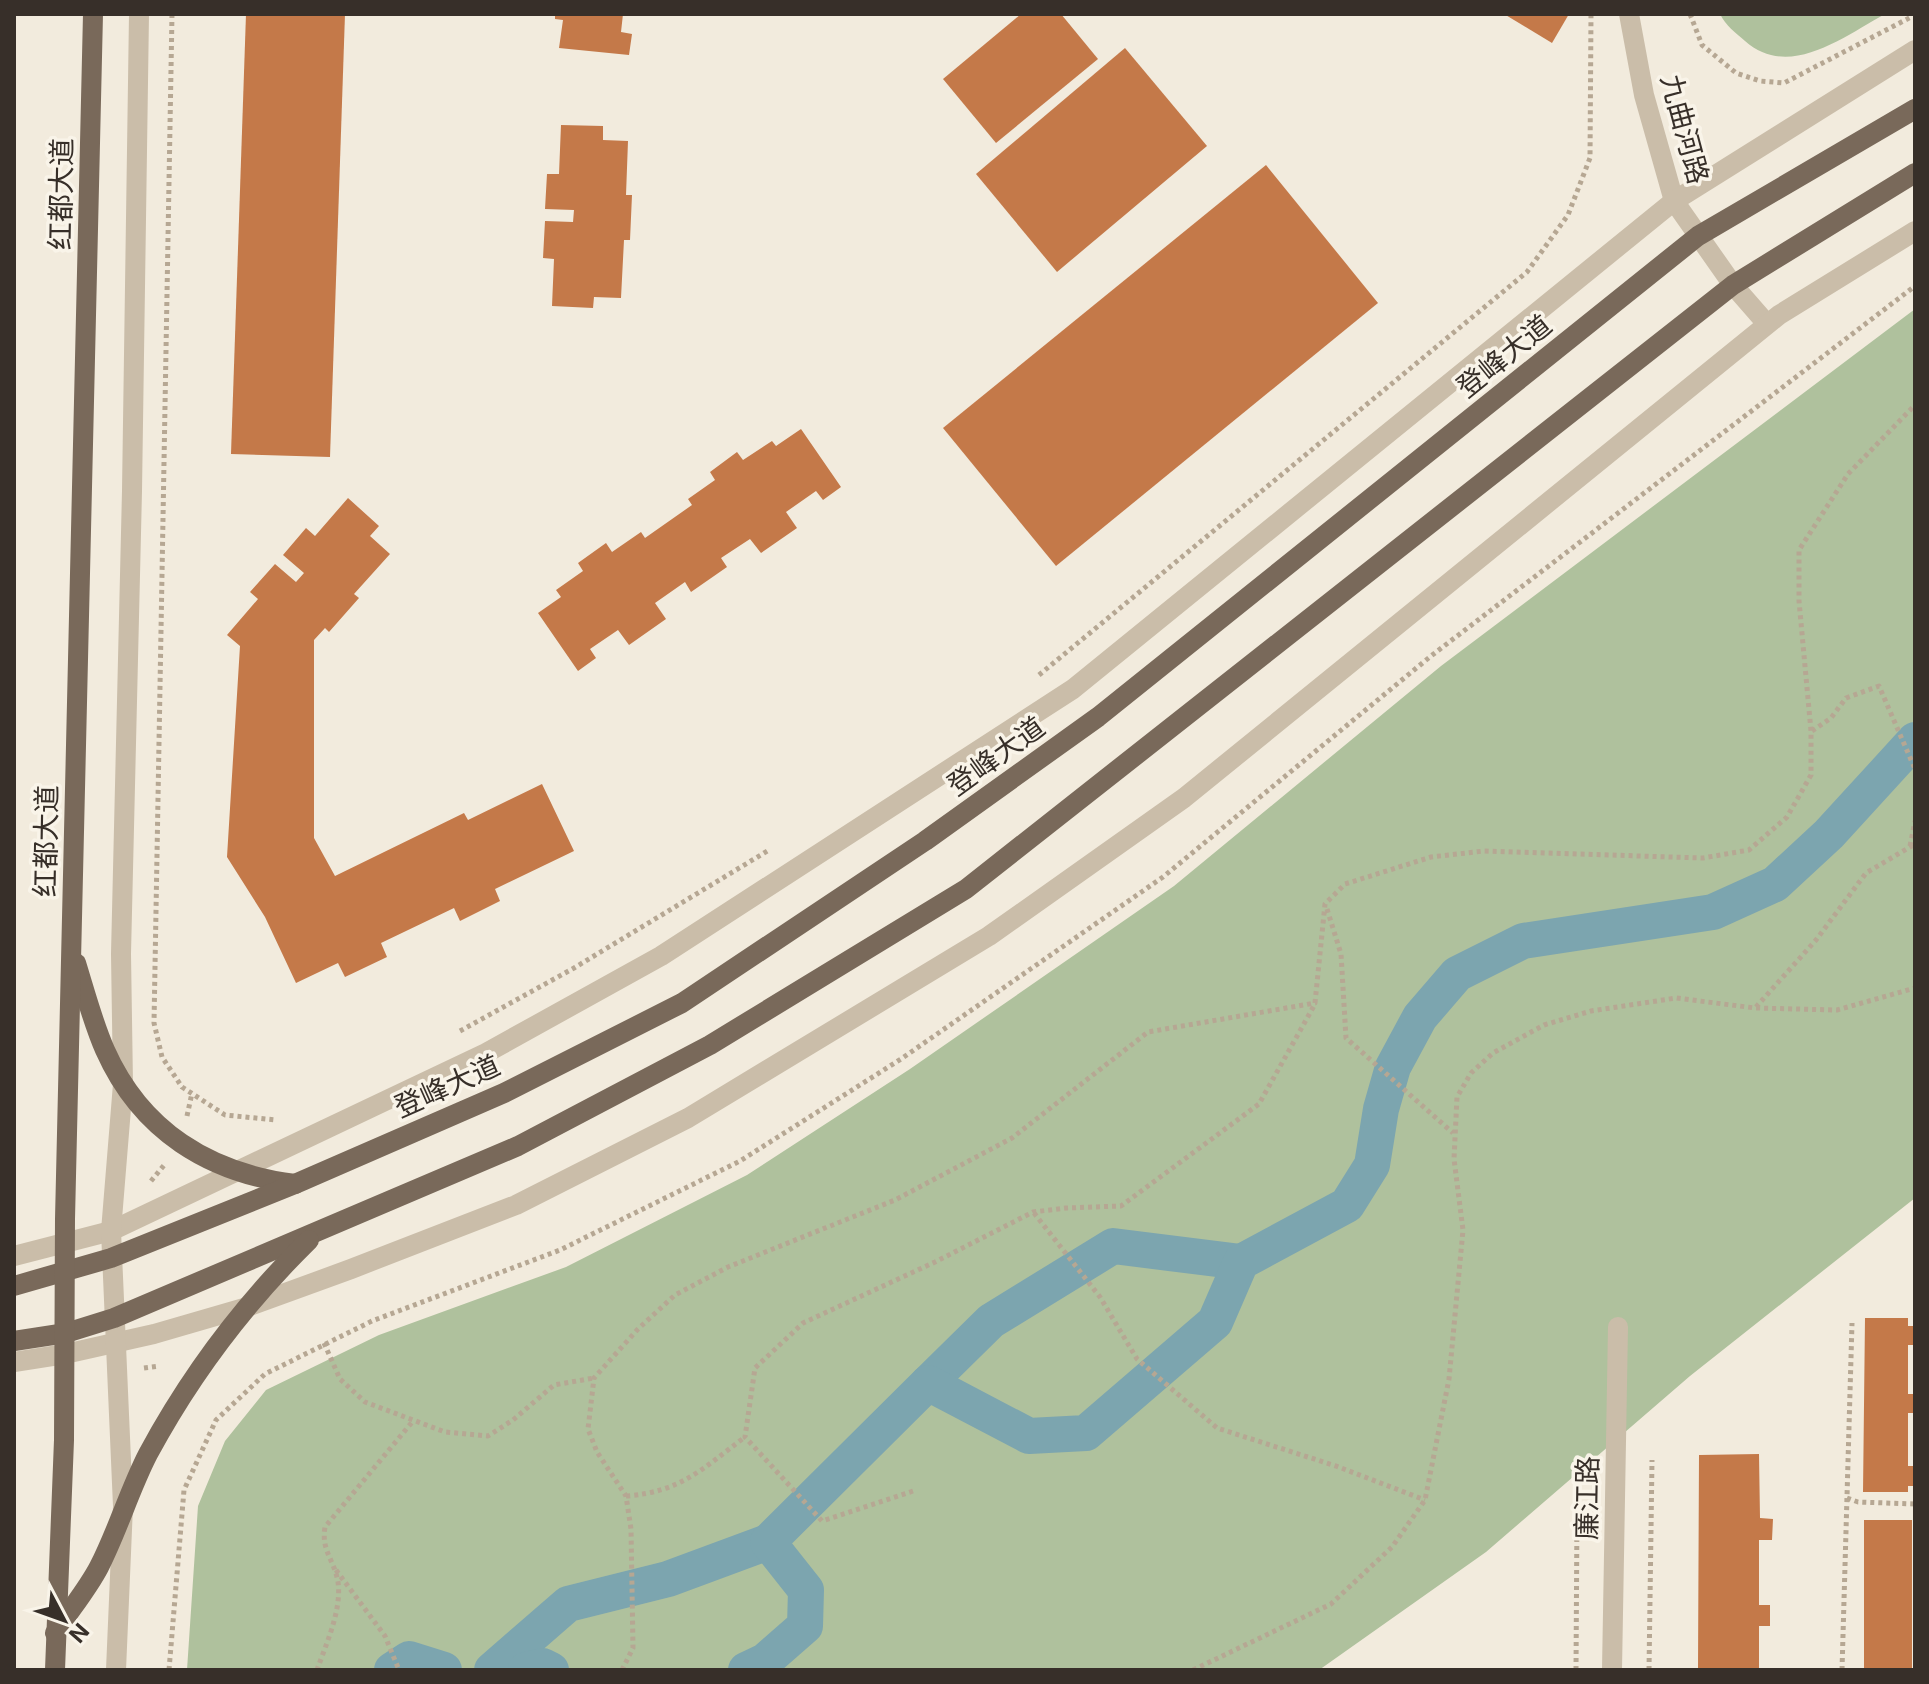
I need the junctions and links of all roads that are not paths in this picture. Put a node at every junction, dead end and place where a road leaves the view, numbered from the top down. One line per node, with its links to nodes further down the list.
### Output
1 (93, 14): 12 (main road, 红都大道)
2 (139, 14): 13 (street)
3 (1629, 14): 7 (street, 九曲河路)
4 (1915, 50): 7 (street)
5 (1915, 109): 9 (main road, 登峰大道)
6 (1915, 173): 10 (main road)
7 (1674, 201): 9 (street, 九曲河路); 14 (street)
8 (1915, 231): 11 (street)
9 (1698, 236): 10 (street, 九曲河路); 15 (main road, 登峰大道)
10 (1733, 285): 11 (street, 九曲河路); 17 (main road)
11 (1767, 324): 23 (street)
12 (72, 950): 13 (main road); 18 (main road, 红都大道)
13 (123, 1084): 14 (main road); 16 (street)
14 (237, 1173): 15 (main road); 16 (street)
15 (295, 1184): 20 (main road, 登峰大道)
16 (111, 1231): 18 (street); 20 (street)
17 (318, 1231): 23 (main road); 24 (main road)
18 (65, 1243): 19 (street); 21 (main road, 红都大道)
19 (14, 1256)
20 (111, 1258): 21 (main road, 登峰大道); 24 (street)
21 (65, 1272): 22 (main road, 登峰大道); 26 (main road, 红都大道)
22 (14, 1286)
23 (247, 1307): 28 (street); 31 (main road)
24 (114, 1318): 26 (main road); 28 (street)
25 (1618, 1327): 35 (street, 廉江路)
26 (66, 1333): 27 (main road); 29 (main road, 红都大道)
27 (14, 1341)
28 (115, 1344): 29 (street); 31 (street)
29 (65, 1354): 30 (street); 32 (main road, 红都大道)
30 (14, 1362)
31 (123, 1506): 32 (main road); 34 (street)
32 (55, 1633): 33 (main road, 红都大道)
33 (55, 1670)
34 (116, 1670)
35 (1612, 1670)

